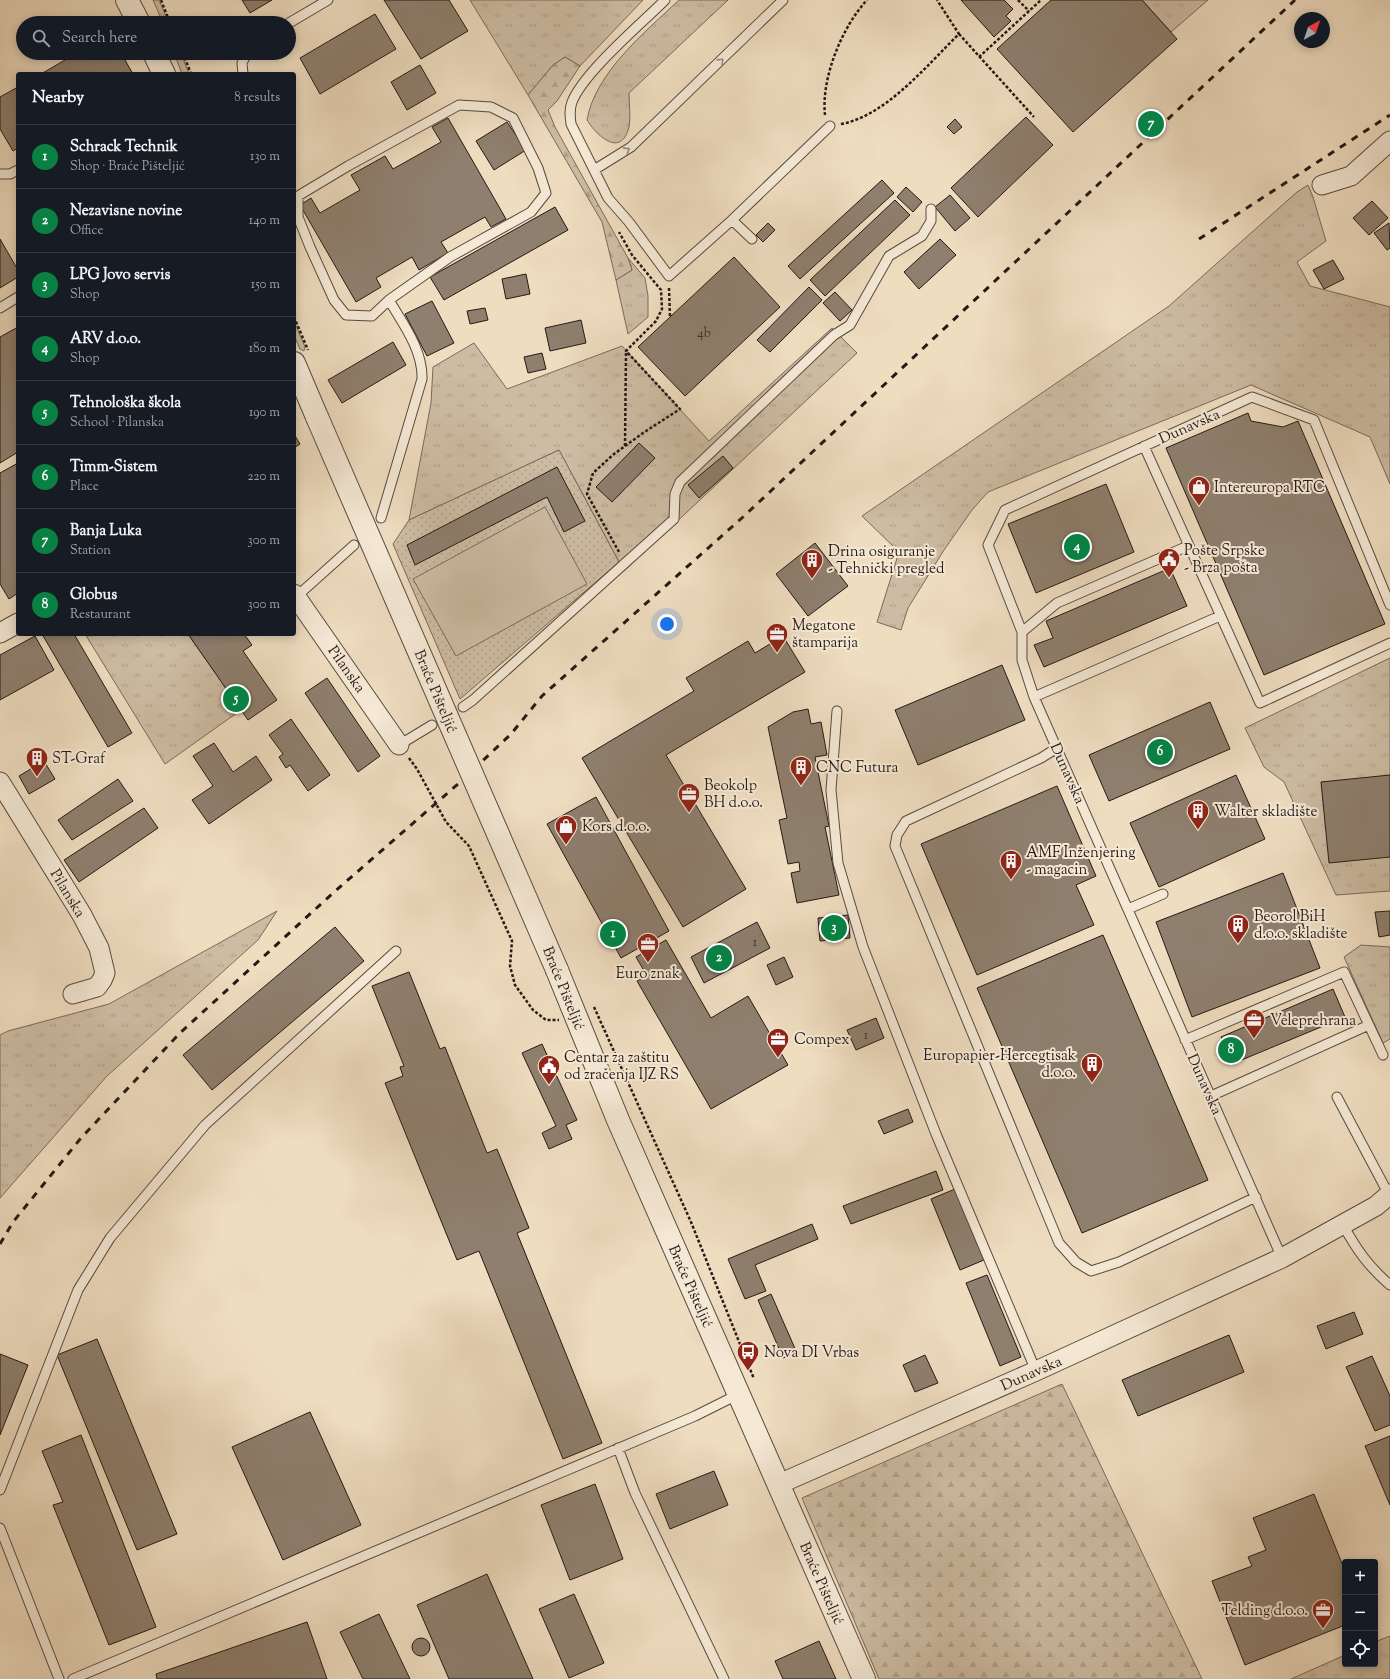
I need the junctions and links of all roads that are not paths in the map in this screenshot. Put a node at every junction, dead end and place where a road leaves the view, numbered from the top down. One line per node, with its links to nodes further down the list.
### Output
1 (127, 0): 6 (street)
2 (143, 0): 7 (street)
3 (328, 0): 8 (lane)
4 (665, 0): 17 (lane)
5 (783, 0): 17 (lane, one-way to 5)
6 (135, 16)
7 (149, 16)
8 (296, 19)
9 (157, 60): 12 (street)
10 (166, 60): 13 (street)
11 (244, 60): 14 (lane)
12 (163, 72)
13 (170, 72)
14 (243, 72)
15 (830, 126): 23 (lane)
16 (1390, 141): 20 (street)
17 (594, 170): 23 (lane)
18 (16, 171): 19 (lane)
19 (0, 174)
20 (1322, 185)
21 (931, 209): 42 (lane)
22 (296, 213): 26 (lane); 26 (lane)
23 (732, 220): 24 (lane)
24 (752, 239)
25 (16, 298): 27 (lane)
26 (388, 300): 30 (lane)
27 (0, 308)
28 (296, 368): 63 (street, Braće Pišteljić, bridge)
29 (1144, 446): 32 (lane); 35 (lane, Dunavska); 38 (lane, Dunavska)
30 (381, 518)
31 (354, 545): 33 (lane)
32 (1188, 546): 36 (lane); 38 (lane)
33 (296, 594)
34 (296, 596): 45 (street, Pilanska)
35 (1390, 605)
36 (1220, 616): 40 (lane); 41 (lane)
37 (16, 624): 39 (street)
38 (1022, 632): 41 (lane, Dunavska)
39 (0, 633)
40 (1390, 643)
41 (1034, 697): 46 (lane, Dunavska)
42 (463, 707)
43 (837, 711): 62 (lane)
44 (432, 725): 45 (lane)
45 (399, 745)
46 (1057, 748): 49 (lane, Dunavska); 58 (lane)
47 (0, 782): 51 (street, Pilanska)
48 (1163, 894): 49 (lane)
49 (1128, 909): 53 (lane, Dunavska)
50 (396, 952): 66 (lane)
51 (73, 994)
52 (1368, 1026): 53 (lane); 54 (lane); 55 (lane)
53 (1185, 1040): 55 (lane, Dunavska)
54 (1382, 1055)
55 (1211, 1096): 58 (lane, Dunavska)
56 (1337, 1097): 57 (lane)
57 (1390, 1195): 59 (street, Dunavska)
58 (1256, 1197): 60 (lane, Dunavska)
59 (1343, 1225): 60 (street, Dunavska); 61 (lane)
60 (1282, 1258): 62 (street, Dunavska)
61 (1390, 1285)
62 (1036, 1371): 65 (street, Dunavska)
63 (748, 1389): 64 (lane); 65 (street, Braće Pišteljić)
64 (618, 1448): 69 (lane); 70 (lane)
65 (779, 1484): 71 (street, Braće Pišteljić)
66 (0, 1490)
67 (0, 1528): 68 (lane)
68 (59, 1679)
69 (73, 1679)
70 (724, 1679)
71 (864, 1679)

